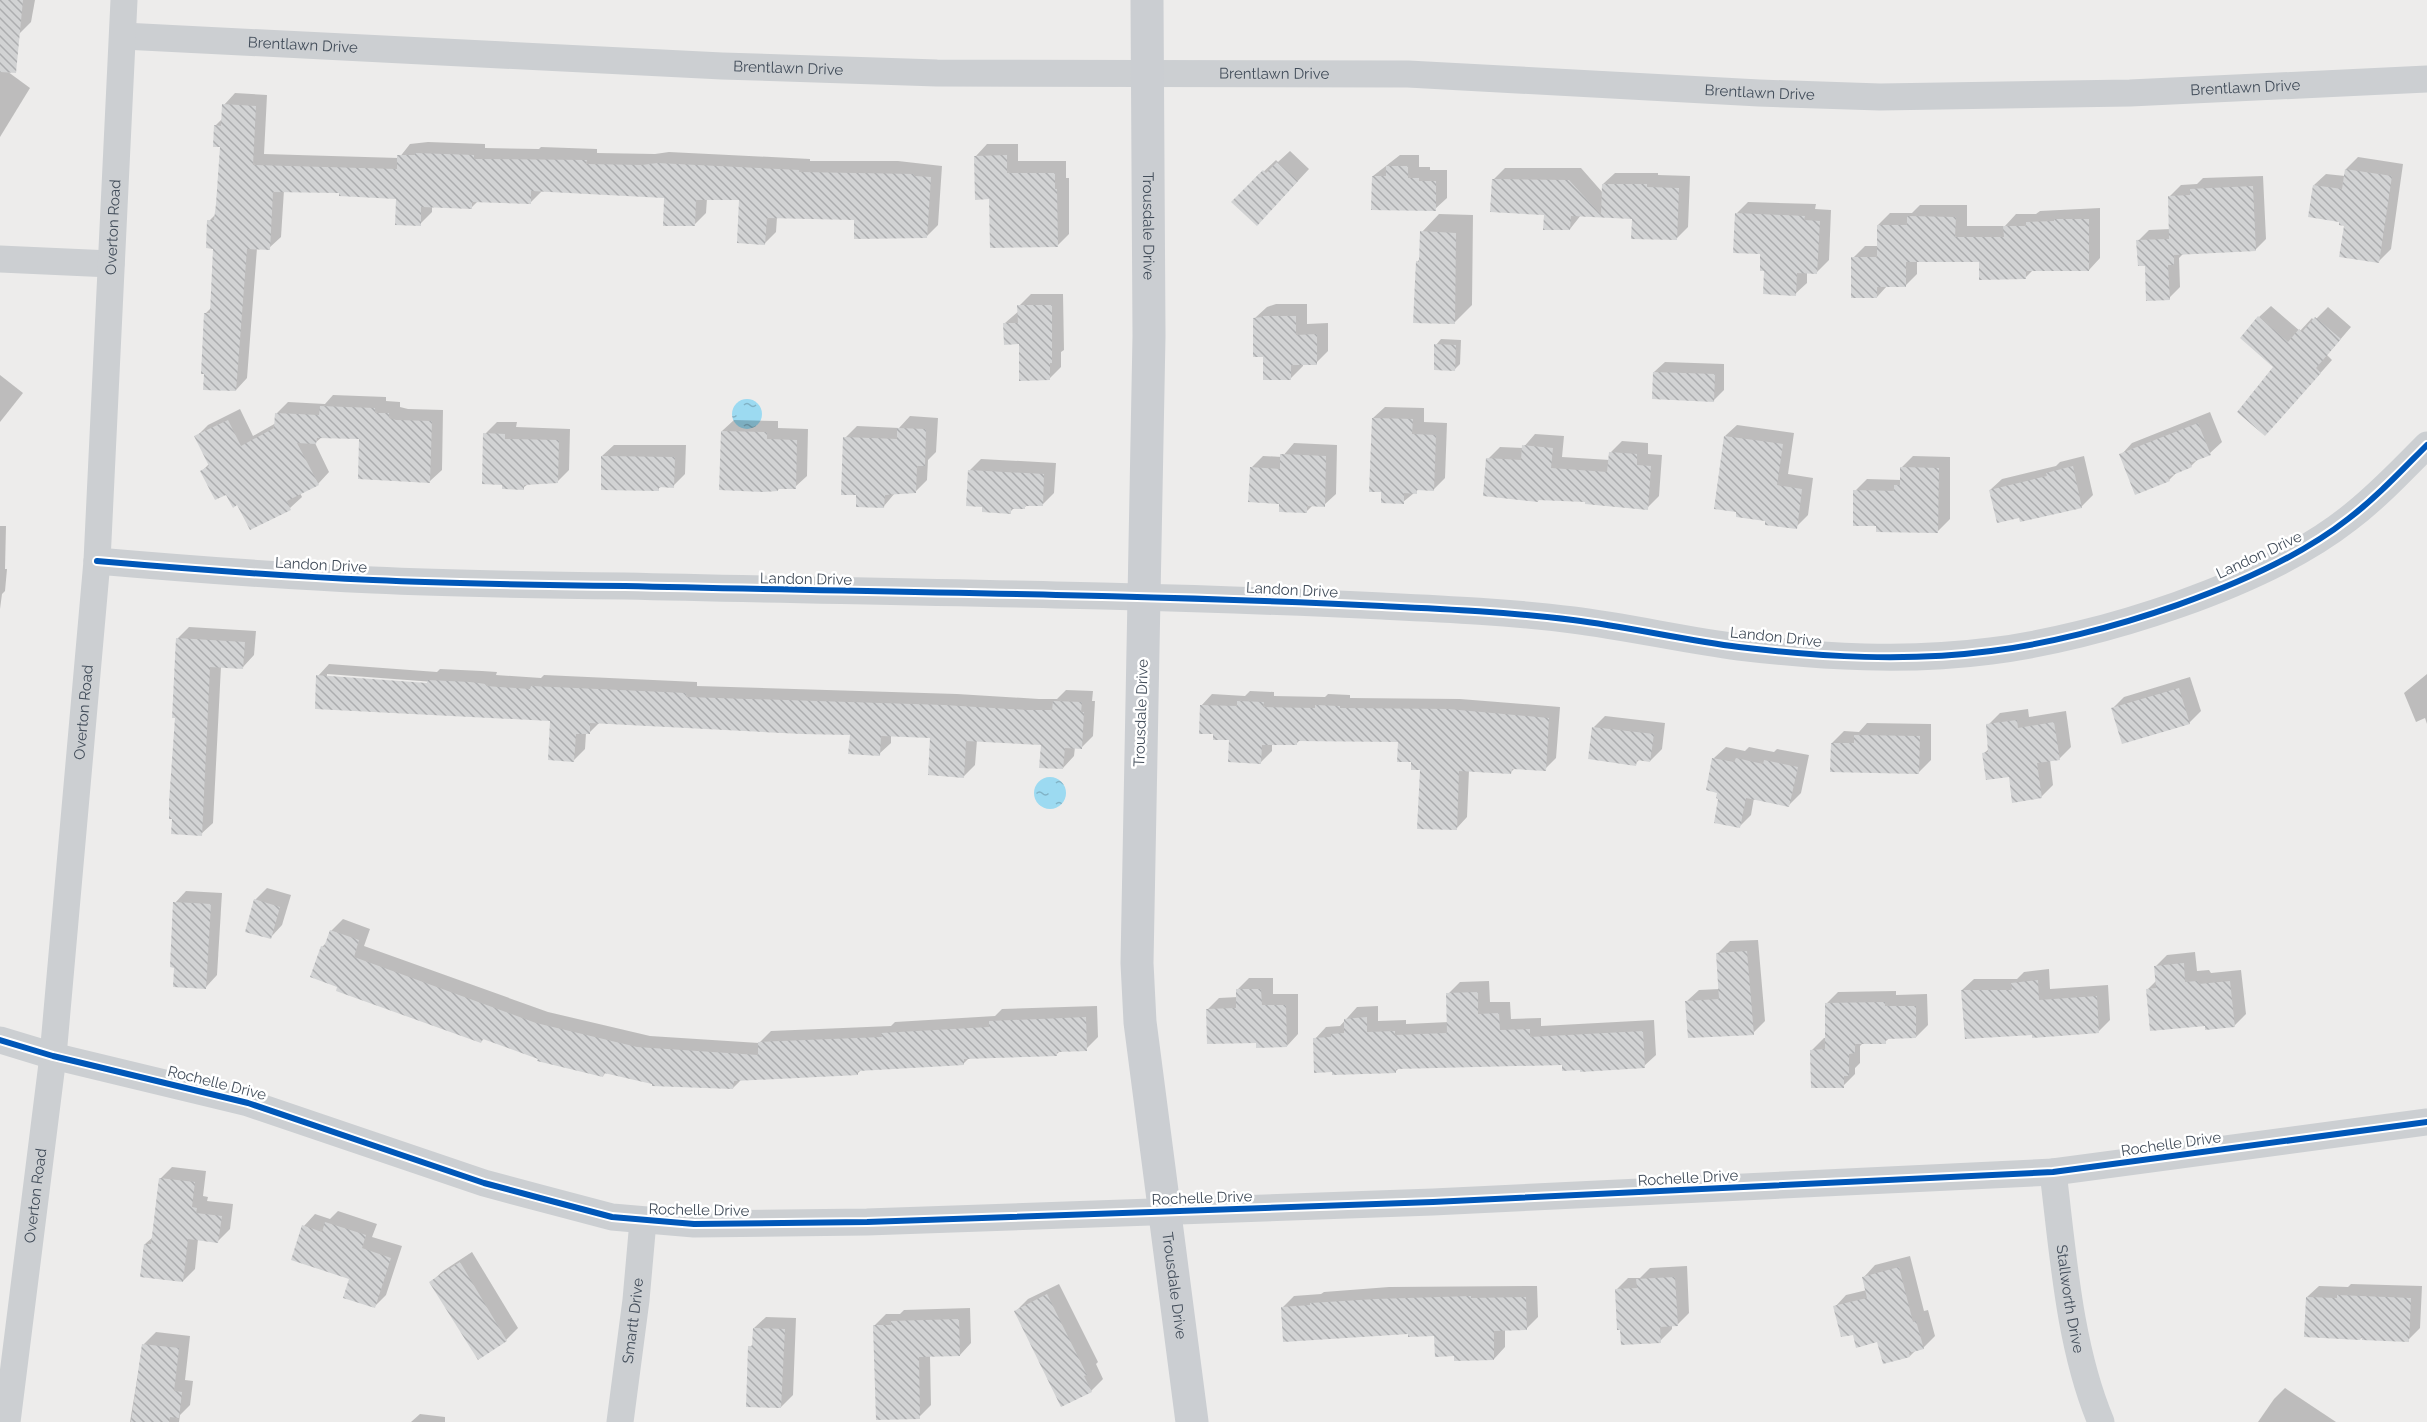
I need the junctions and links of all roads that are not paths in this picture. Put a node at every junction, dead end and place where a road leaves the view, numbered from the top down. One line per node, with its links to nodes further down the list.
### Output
1 (124, 0): 3 (street, Overton Road)
2 (1147, 0): 4 (street, Trousdale Drive)
3 (123, 36): 4 (street, Brentlawn Drive); 7 (street, Overton Road)
4 (1146, 74): 5 (street, Brentlawn Drive); 10 (street, Trousdale Drive)
5 (2427, 79)
6 (0, 259): 7 (street)
7 (111, 264): 9 (street, Overton Road)
8 (2427, 445): 10 (street, Landon Drive)
9 (97, 561): 10 (street, Landon Drive); 12 (street, Overton Road)
10 (1145, 597): 15 (street, Trousdale Drive)
11 (0, 1040): 12 (street, Rochelle Drive)
12 (53, 1056): 16 (street, Rochelle Drive); 17 (street, Overton Road)
13 (2427, 1122): 14 (street, Rochelle Drive)
14 (2054, 1172): 15 (street, Rochelle Drive); 20 (street, Stallworth Drive)
15 (1164, 1211): 16 (street, Rochelle Drive); 19 (street, Trousdale Drive)
16 (643, 1221): 18 (street, Smartt Drive)
17 (7, 1422)
18 (620, 1422)
19 (1192, 1422)
20 (2101, 1422)

